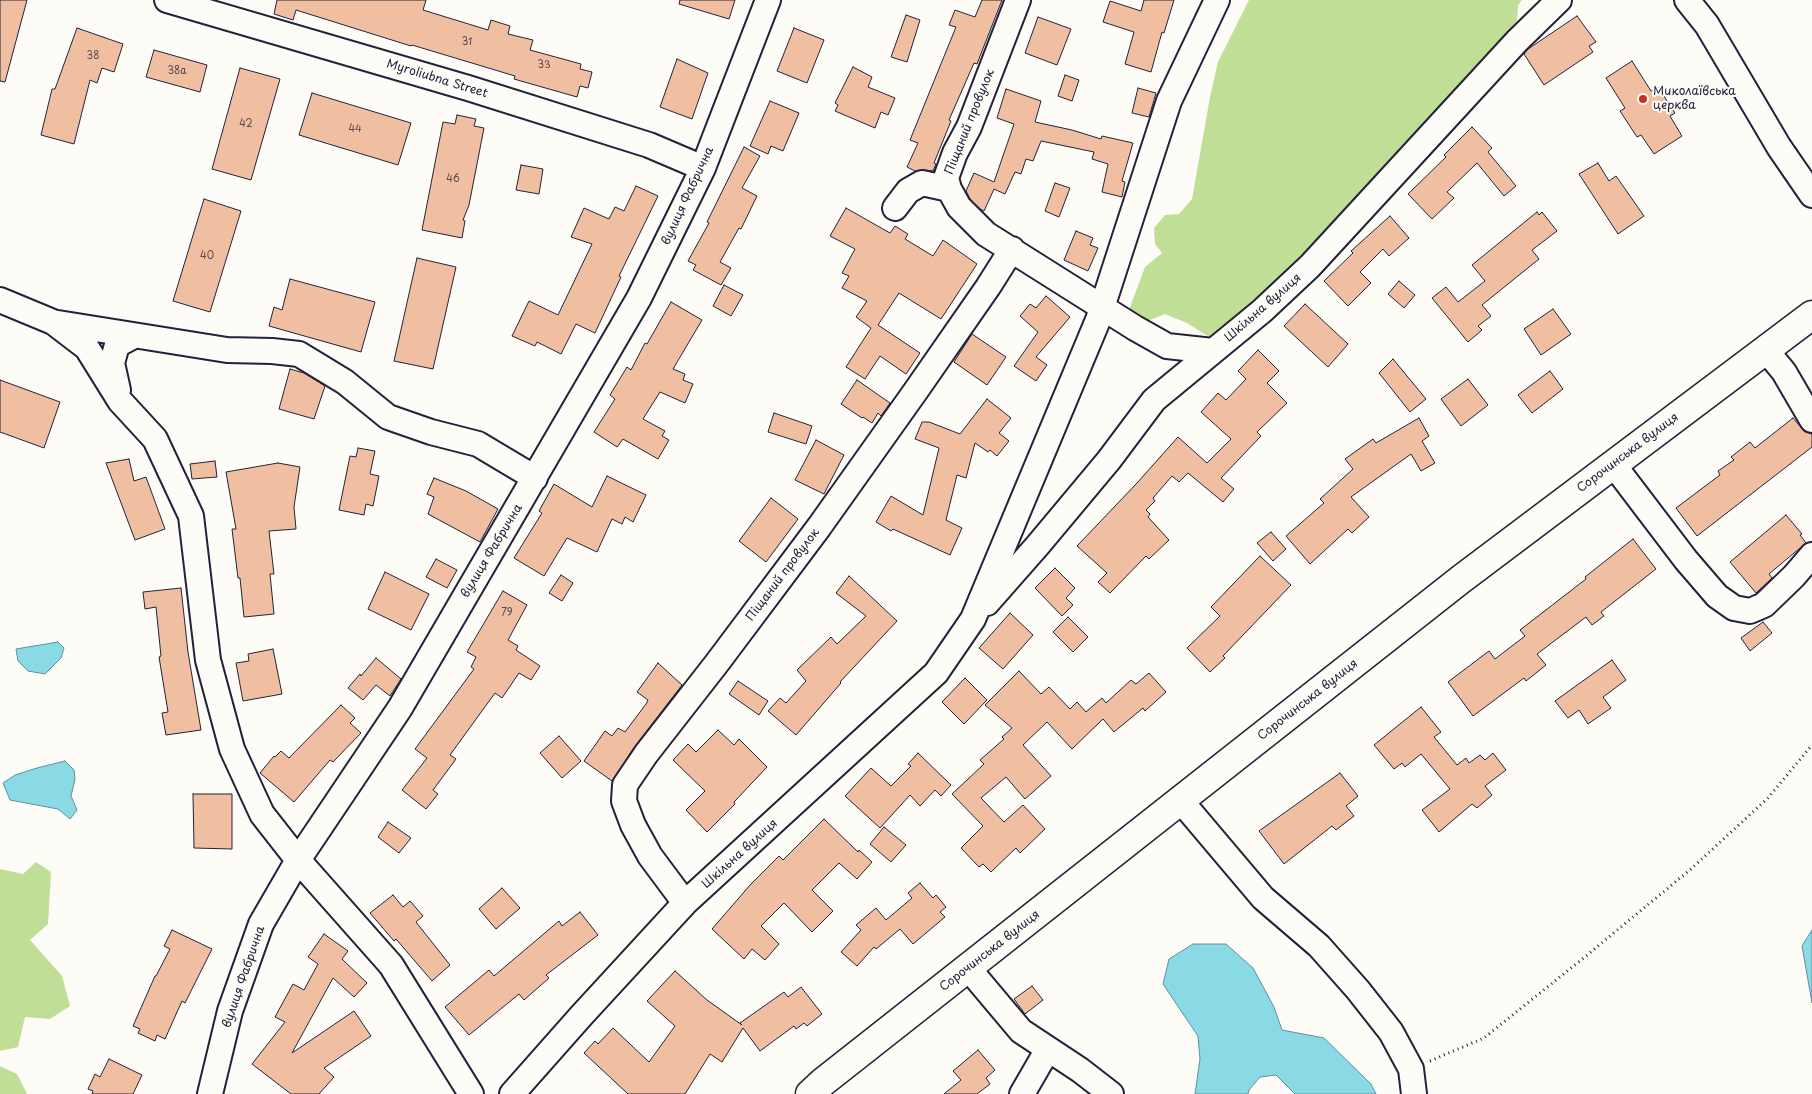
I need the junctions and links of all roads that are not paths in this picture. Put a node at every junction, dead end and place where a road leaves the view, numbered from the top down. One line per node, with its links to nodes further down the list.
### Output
1 (167, 0): 7 (street, Myroliubna Street)
2 (768, 0): 7 (street, вулиця Фабрична)
3 (1018, 0): 8 (street, Піщаний провулок)
4 (1217, 0): 13 (street, Шкільна вулиця)
5 (1559, 0): 18 (street, Шкільна вулиця)
6 (1688, 0): 9 (street)
7 (704, 168): 22 (street, вулиця Фабрична)
8 (949, 188): 10 (street); 11 (street, Піщаний провулок)
9 (1812, 195)
10 (895, 208)
11 (1012, 249): 13 (street, Піщаний провулок); 27 (street, Піщаний провулок)
12 (0, 300): 15 (street)
13 (1102, 306): 18 (street, Піщаний провулок); 24 (street, Шкільна вулиця)
14 (1812, 315): 17 (main road, Сорочинська вулиця)
15 (54, 322): 16 (street); 19 (street)
16 (134, 336): 19 (street); 22 (street)
17 (1766, 350): 20 (street); 21 (main road, Сорочинська вулиця)
18 (1213, 351): 24 (street, Шкільна вулиця)
19 (120, 401): 26 (street)
20 (1812, 420)
21 (1613, 464): 23 (street); 25 (main road, Сорочинська вулиця)
22 (535, 478): 26 (street, вулиця Фабрична)
23 (1812, 555)
24 (973, 618): 27 (street, Шкільна вулиця)
25 (1181, 800): 28 (main road, Сорочинська вулиця); 36 (street)
26 (298, 860): 30 (street, вулиця Фабрична); 31 (street)
27 (685, 904): 32 (street, Шкільна вулиця)
28 (968, 968): 29 (street); 33 (main road, Сорочинська вулиця)
29 (1048, 1049): 34 (street); 35 (street)
30 (210, 1094)
31 (471, 1094)
32 (512, 1094)
33 (810, 1094)
34 (1022, 1094)
35 (1111, 1094)
36 (1414, 1094)

